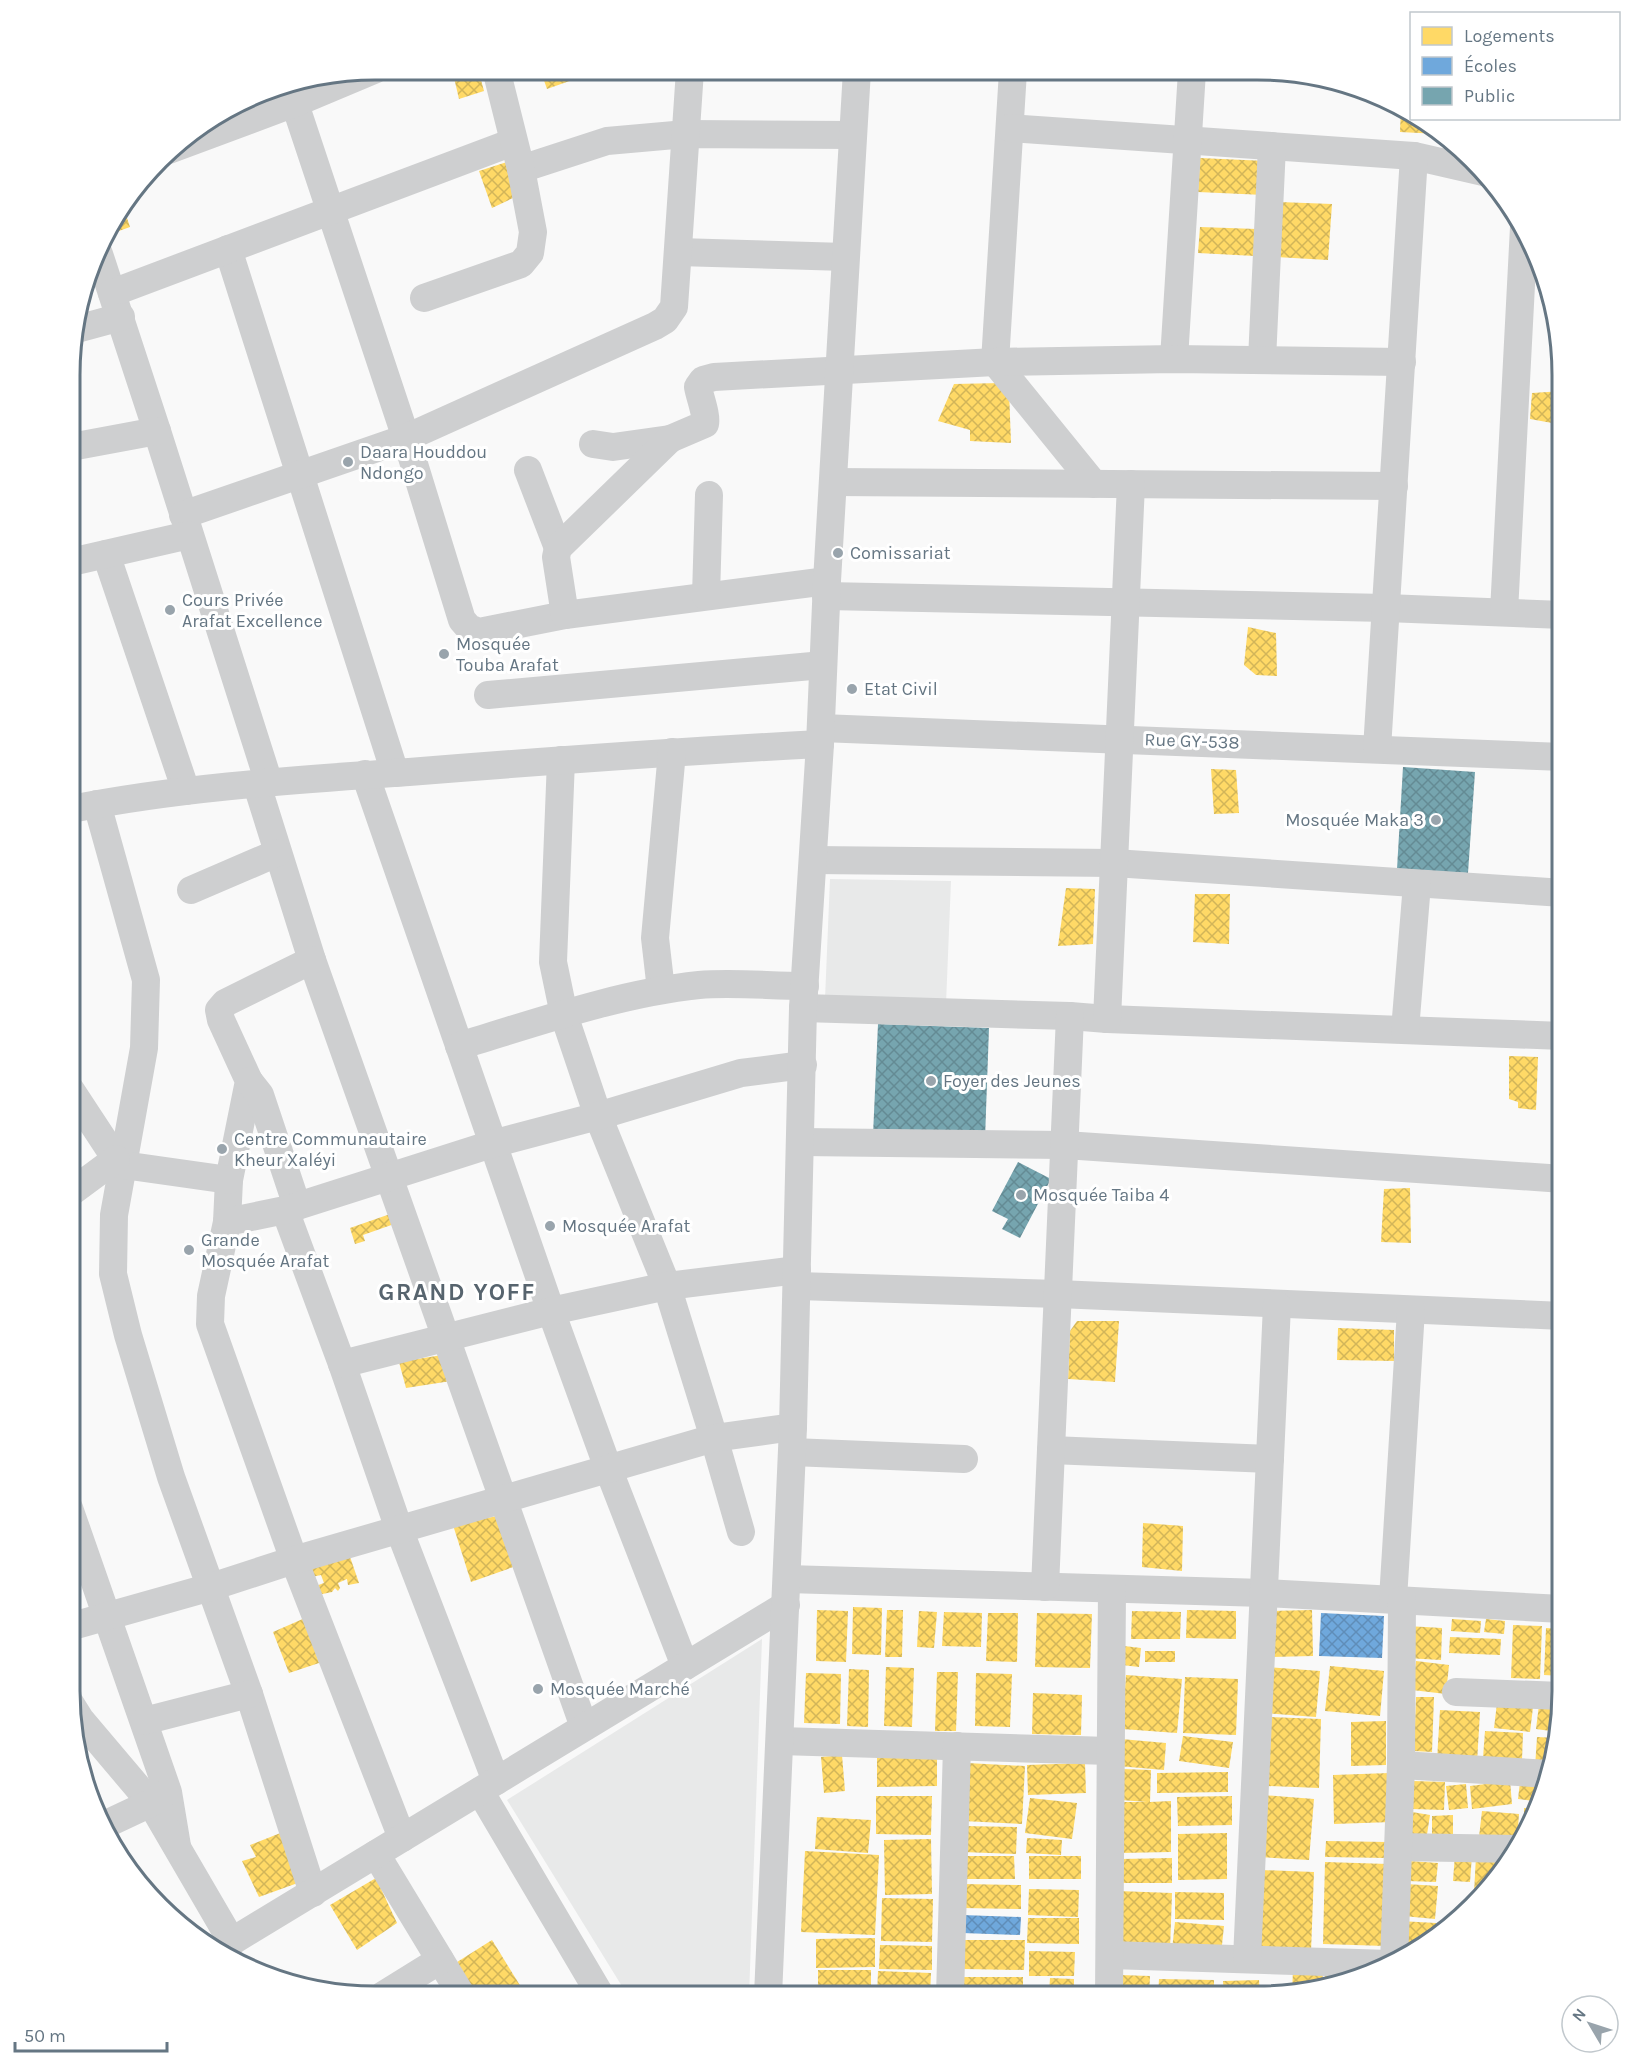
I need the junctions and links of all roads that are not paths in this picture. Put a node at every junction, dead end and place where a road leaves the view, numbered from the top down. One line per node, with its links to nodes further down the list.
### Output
1 (499, 80): 13 (street)
2 (689, 80): 10 (street)
3 (856, 80): 11 (street)
4 (1013, 80): 8 (street)
5 (1191, 80): 12 (street)
6 (324, 84): 7 (street)
7 (292, 93): 9 (street); 18 (street)
8 (1010, 128): 12 (street); 29 (street)
9 (203, 134)
10 (686, 134): 11 (street); 17 (street); 21 (street)
11 (853, 135): 22 (street)
12 (1188, 140): 14 (street); 27 (street)
13 (513, 142): 17 (street); 18 (street)
14 (1272, 146): 15 (street); 28 (street)
15 (1414, 156): 16 (street); 30 (street)
16 (1469, 169)
17 (521, 170): 24 (street)
18 (330, 210): 20 (street); 33 (street)
19 (1523, 246): 52 (street)
20 (228, 249): 25 (street); 38 (street)
21 (678, 252): 22 (street); 33 (street)
22 (845, 257): 31 (street)
23 (102, 262): 25 (street)
24 (424, 298)
25 (116, 305): 26 (street); 32 (street)
26 (84, 324)
27 (1174, 359): 28 (street); 29 (street)
28 (1262, 360): 30 (street)
29 (995, 362): 31 (street); 40 (street)
30 (1402, 362): 42 (street)
31 (839, 371): 34 (street); 39 (street)
32 (157, 431): 36 (street); 44 (street)
33 (406, 438): 38 (street); 54 (street)
34 (670, 439): 35 (street); 45 (street)
35 (593, 444)
36 (80, 445)
37 (528, 470): 45 (street)
38 (300, 474): 44 (street); 63 (street)
39 (833, 482): 40 (street); 48 (street)
40 (1094, 484): 41 (street)
41 (1131, 484): 42 (street); 50 (street)
42 (1394, 486): 51 (street)
43 (709, 495): 49 (street)
44 (186, 525): 46 (street); 65 (street)
45 (558, 548): 54 (street)
46 (106, 554): 47 (street); 66 (street)
47 (80, 560)
48 (827, 589): 49 (street); 50 (street); 55 (street)
49 (706, 596): 54 (street)
50 (1125, 603): 51 (street); 58 (street)
51 (1386, 608): 52 (street); 59 (street)
52 (1504, 612): 53 (street)
53 (1552, 614)
54 (566, 615)
55 (823, 665): 56 (street); 57 (street)
56 (488, 695)
57 (821, 736): 58 (street, Rue GY-538); 60 (street, Rue GY-538); 69 (street)
58 (1119, 738): 59 (street, Rue GY-538); 70 (street)
59 (1377, 749): 61 (street, Rue GY-538)
60 (672, 752): 62 (street, Rue GY-538); 75 (street)
61 (1552, 757)
62 (561, 760): 63 (street, Rue GY-538); 77 (street)
63 (394, 773): 64 (street, Rue GY-538)
64 (365, 774): 65 (street, Rue GY-538); 82 (street)
65 (263, 784): 66 (street, Rue GY-538); 68 (street)
66 (186, 790): 67 (street, Rue GY-538)
67 (84, 807): 90 (street)
68 (277, 853): 72 (street); 74 (street)
69 (813, 860): 70 (street); 76 (street)
70 (1114, 863): 71 (street); 79 (street)
71 (1417, 884): 73 (street); 80 (street)
72 (191, 890)
73 (1552, 892)
74 (312, 960): 84 (street); 91 (street)
75 (661, 990): 76 (street); 77 (street)
76 (804, 997): 78 (street); 83 (street)
77 (564, 1015): 82 (street); 86 (street)
78 (1070, 1016): 79 (street); 89 (street)
79 (1107, 1019): 80 (street)
80 (1405, 1030): 81 (street)
81 (1552, 1036)
82 (459, 1046): 88 (street)
83 (803, 1065): 86 (street); 87 (street)
84 (249, 1081): 93 (street); 95 (street)
85 (80, 1104): 90 (street)
86 (598, 1116): 88 (street); 98 (street)
87 (801, 1142): 89 (street); 97 (street)
88 (492, 1144): 91 (street); 102 (street)
89 (1065, 1146): 92 (street); 99 (street)
90 (119, 1162): 93 (street); 94 (street); 117 (street)
91 (388, 1177): 95 (street); 104 (street)
92 (1552, 1178)
93 (229, 1180): 96 (street)
94 (80, 1187)
95 (291, 1208): 96 (street); 105 (street)
96 (227, 1222): 116 (street)
97 (797, 1278): 98 (street); 99 (street); 107 (street)
98 (667, 1286): 102 (street); 106 (street)
99 (1058, 1294): 100 (street); 108 (street)
100 (1277, 1305): 101 (street); 110 (street)
101 (1411, 1310): 103 (street); 122 (street)
102 (551, 1311): 104 (street); 111 (street)
103 (1552, 1316)
104 (447, 1338): 105 (street); 112 (street)
105 (342, 1364): 113 (street)
106 (714, 1438): 107 (street); 111 (street); 114 (street)
107 (793, 1440): 109 (street); 120 (street)
108 (1051, 1450): 110 (street); 118 (street)
109 (964, 1459)
110 (1270, 1459): 121 (street)
111 (608, 1468): 112 (street); 126 (street)
112 (504, 1498): 113 (street); 132 (street)
113 (399, 1529): 116 (street); 138 (street)
114 (741, 1532)
115 (80, 1540): 124 (street)
116 (294, 1560): 117 (street); 141 (street)
117 (211, 1587): 124 (street); 128 (street)
118 (1046, 1587): 119 (street); 120 (street)
119 (1112, 1589): 121 (street); 135 (street)
120 (786, 1592): 126 (street); 133 (street)
121 (1264, 1593): 122 (street); 150 (street)
122 (1397, 1600): 123 (street); 136 (street)
123 (1552, 1608)
124 (106, 1616): 125 (street); 131 (street)
125 (80, 1624)
126 (685, 1666): 132 (street)
127 (1456, 1692): 129 (street)
128 (249, 1694): 131 (street); 145 (street)
129 (1552, 1696)
130 (81, 1721): 139 (street)
131 (144, 1721): 139 (street)
132 (584, 1727): 138 (street)
133 (780, 1741): 134 (street); 156 (street)
134 (957, 1746): 135 (street); 157 (street)
135 (1110, 1751): 149 (street)
136 (1401, 1765): 137 (street); 142 (street)
137 (1541, 1773)
138 (488, 1786): 141 (street); 155 (street)
139 (159, 1797): 140 (street); 146 (street)
140 (110, 1822)
141 (402, 1838): 144 (street)
142 (1398, 1847): 143 (street); 148 (street)
143 (1507, 1849)
144 (376, 1854): 145 (street); 151 (street)
145 (313, 1893): 147 (street)
146 (223, 1945)
147 (225, 1946)
148 (1393, 1954)
149 (1110, 1955): 150 (street); 158 (street)
150 (1247, 1959): 152 (street)
151 (440, 1960): 153 (street); 154 (street)
152 (1372, 1963)
153 (398, 1986)
154 (456, 1986)
155 (596, 1986)
156 (768, 1986)
157 (950, 1986)
158 (1109, 1986)

